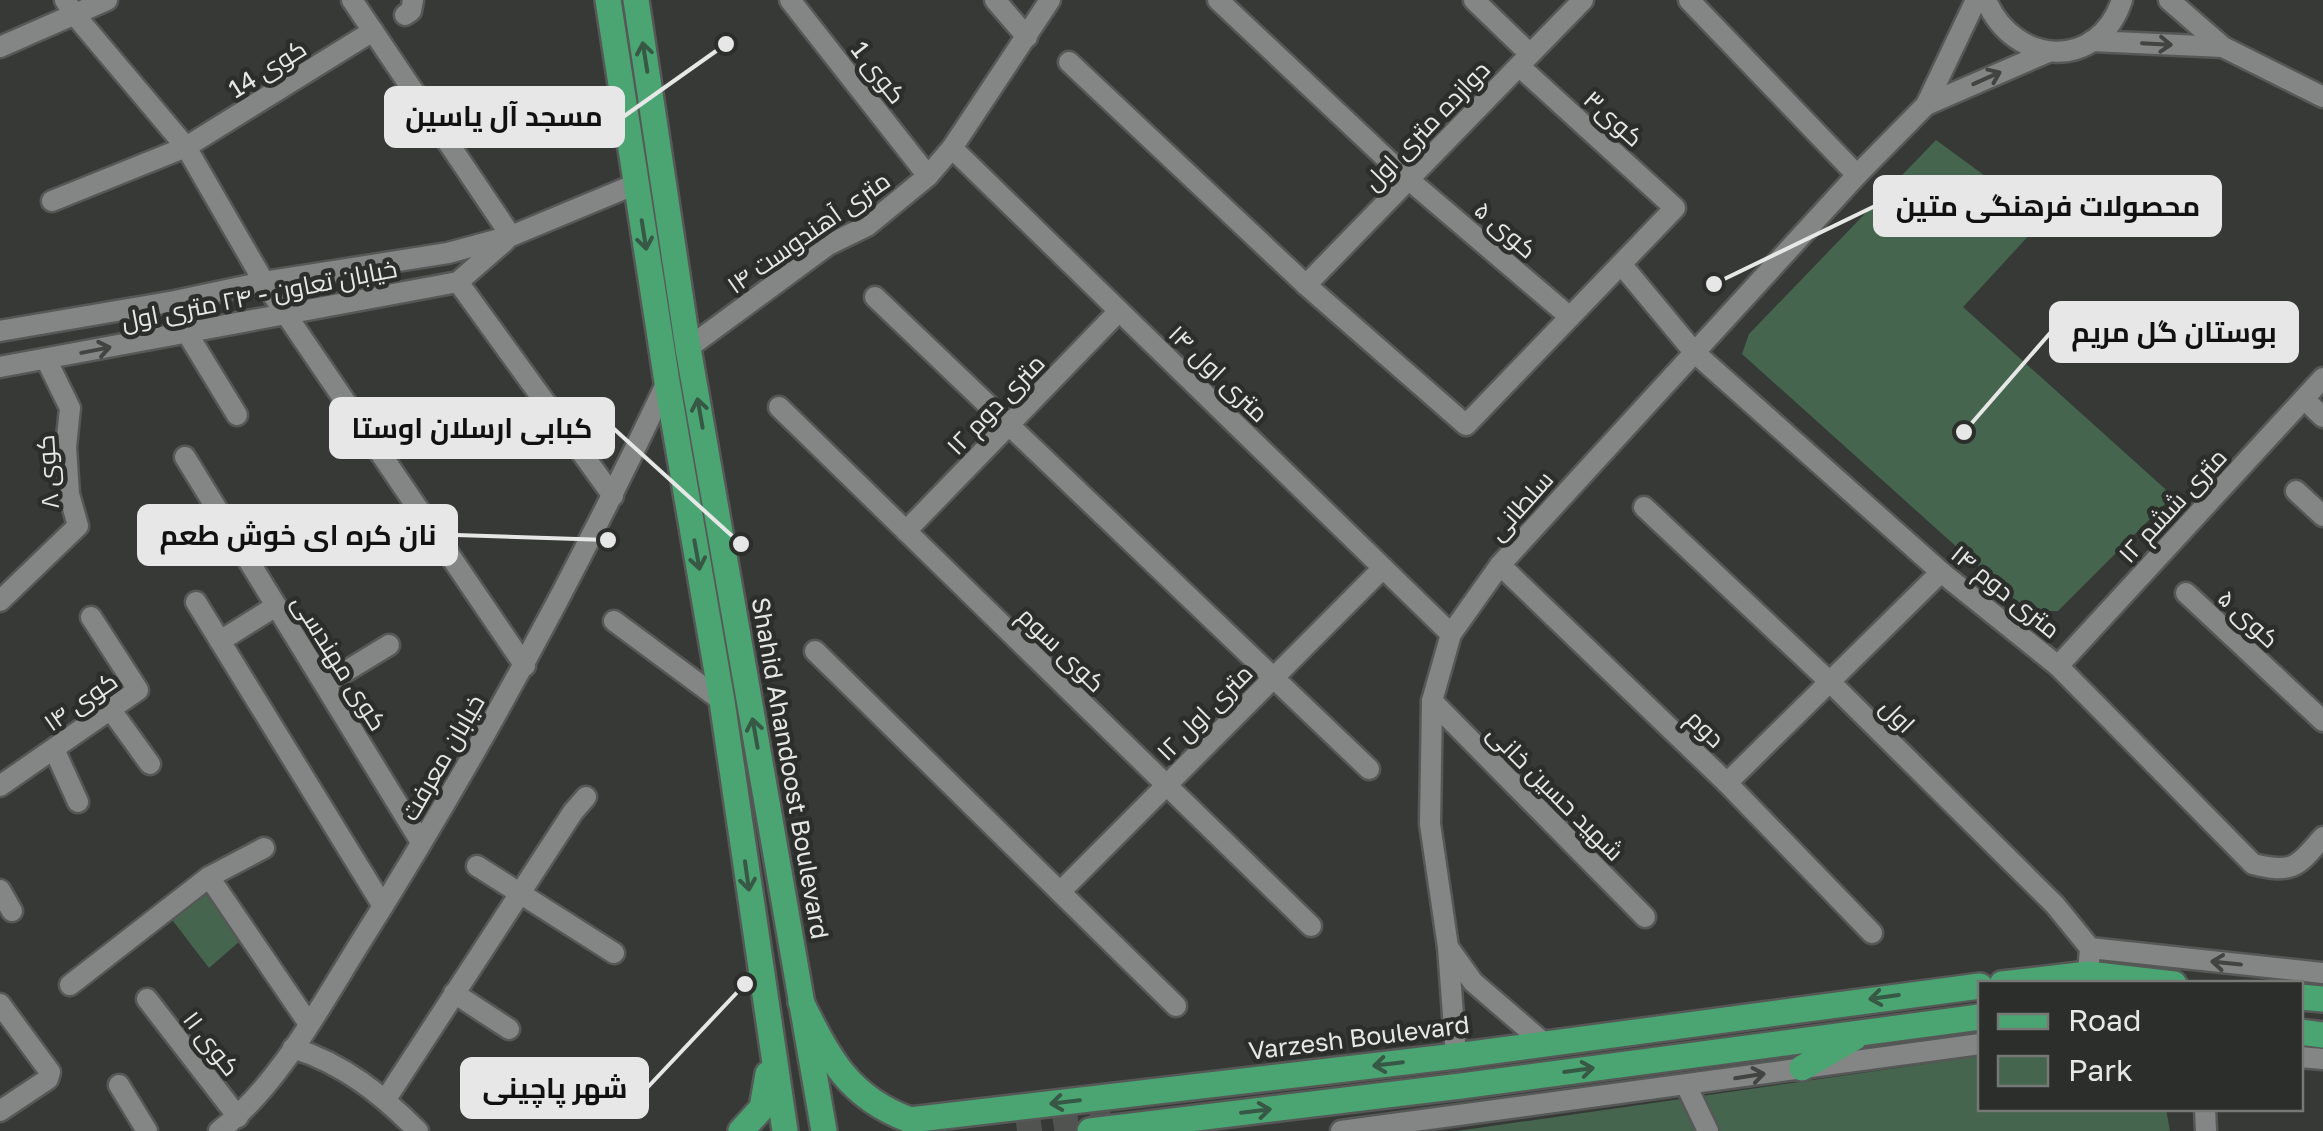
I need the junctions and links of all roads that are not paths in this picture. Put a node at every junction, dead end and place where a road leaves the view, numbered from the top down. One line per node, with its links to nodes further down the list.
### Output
1 (107, 0): 16 (street)
2 (352, 0): 17 (street)
3 (608, 0): 32 (main road)
4 (636, 0): 45 (main road, Shahid Ahandoost Boulevard, one-way to 4)
5 (790, 0): 30 (street, کوی 1)
6 (995, 0): 18 (street)
7 (1050, 0): 18 (street, ۱۴ متری آهندوست)
8 (1218, 0): 31 (street, کوی ۵)
9 (1474, 0): 23 (street, کوی۳)
10 (1583, 0): 23 (street, دوازده متری اول)
11 (1688, 0): 29 (street)
12 (1976, 0): 26 (street)
13 (1986, 0): 22 (street)
14 (2122, 0): 19 (street)
15 (2169, 0): 20 (street)
16 (69, 7): 21 (street); 27 (street)
17 (373, 32): 27 (street, کوی 14); 34 (street)
18 (1027, 36): 28 (street, ۱۴ متری آهندوست)
19 (2092, 41): 20 (street, one-way to 20); 22 (street)
20 (2222, 46): 25 (street)
21 (0, 47)
22 (2048, 51): 26 (street, one-way to 22)
23 (1524, 60): 31 (street, دوازده متری اول); 35 (street, کوی۳)
24 (1070, 62): 38 (street)
25 (2323, 97)
26 (1926, 105): 29 (street, سلطانی)
27 (186, 147): 33 (street, کوی 14); 36 (street)
28 (952, 148): 30 (street, ۱۴ متری آهندوست); 40 (street, ۱۴ متری اول)
29 (1857, 175): 46 (street, سلطانی)
30 (928, 176): 45 (street, ۱۴ متری آهندوست)
31 (1408, 178): 38 (street, دوازده متری اول); 42 (street, کوی ۵)
32 (636, 184): 34 (street, خیابان تعاون - ۲۴ متری اول); 50 (main road, one-way to 50)
33 (52, 202)
34 (511, 236): 36 (street, خیابان تعاون - ۲۴ متری اول); 37 (street, خیابان تعاون - ۲۴ متری اول)
35 (1621, 264): 42 (street); 46 (street, ۱۴ متری دوم)
36 (264, 282): 41 (street); 43 (street, خیابان تعاون - ۲۴ متری اول)
37 (458, 282): 41 (street, خیابان تعاون - ۲۴ متری اول); 58 (street)
38 (1306, 285): 42 (street)
39 (875, 297): 55 (street)
40 (1119, 311): 55 (street, ۱۲ متری دوم); 63 (street, ۱۴ متری اول)
41 (286, 312): 44 (street, خیابان تعاون - ۲۴ متری اول); 75 (street)
42 (1570, 317)
43 (0, 331)
44 (187, 333): 47 (street, خیابان تعاون - ۲۴ متری اول, one-way to 44); 53 (street)
45 (688, 348): 116 (main road, Shahid Ahandoost Boulevard, one-way to 45)
46 (1694, 352): 62 (street, سلطانی); 64 (street, ۱۴ متری دوم)
47 (46, 359): 48 (street, خیابان تعاون - ۲۴ متری اول); 66 (street, کوی ۸)
48 (0, 367)
49 (2323, 378): 51 (street, ۱۲ متری ششم)
50 (667, 382): 58 (street, خیابان معرفت); 80 (main road, one-way to 80)
51 (2304, 399): 54 (street); 76 (street, ۱۲ متری ششم)
52 (780, 407): 61 (street, کوی سوم)
53 (237, 414)
54 (2323, 417)
55 (1009, 425): 61 (street, ۱۲ متری دوم); 77 (street)
56 (184, 458): 68 (street, کوی مهندسی)
57 (2296, 491): 60 (street)
58 (613, 496): 75 (street, خیابان معرفت)
59 (1644, 507): 78 (street, اول)
60 (2323, 516)
61 (906, 531): 88 (street, کوی سوم)
62 (1500, 565): 71 (street, سلطانی); 87 (street, دوم)
63 (1383, 568): 71 (street, ۱۴ متری اول); 77 (street, ۱۲ متری اول)
64 (1941, 572): 76 (street, ۱۴ متری دوم); 78 (street)
65 (2186, 594): 83 (street, کوی ۵)
66 (0, 599)
67 (196, 602): 72 (street)
68 (276, 606): 72 (street); 79 (street, کوی مهندسی)
69 (92, 617): 82 (street, کوی ۱۴)
70 (614, 621): 80 (street)
71 (1451, 634): 81 (street, سلطانی)
72 (220, 642): 100 (street)
73 (389, 645): 79 (street)
74 (815, 651): 98 (street)
75 (525, 666): 93 (street, خیابان معرفت)
76 (2058, 666): 92 (street, ۱۴ متری دوم)
77 (1274, 678): 86 (street); 88 (street, ۱۲ متری اول)
78 (1830, 683): 87 (street); 106 (street, اول)
79 (324, 684): 93 (street, کوی مهندسی)
80 (722, 701): 123 (main road, one-way to 123)
81 (1432, 701): 102 (street, شهید حسین خانی); 105 (street, سلطانی)
82 (111, 710): 84 (street, کوی ۱۴); 85 (street)
83 (2323, 721)
84 (54, 749): 89 (street, کوی ۱۴); 91 (street)
85 (150, 764)
86 (1369, 769)
87 (1727, 782): 104 (street, دوم)
88 (1166, 785): 98 (street, ۱۲ متری اول); 103 (street, کوی سوم)
89 (0, 786)
90 (586, 796): 99 (street)
91 (78, 802)
92 (2323, 838)
93 (422, 842): 100 (street, خیابان معرفت)
94 (264, 848): 96 (street)
95 (477, 866): 99 (street)
96 (209, 877): 112 (street); 120 (street)
97 (0, 890): 101 (street)
98 (1060, 892): 118 (street)
99 (518, 895): 107 (street); 114 (street)
100 (383, 906): 120 (street, خیابان معرفت)
101 (12, 910)
102 (1645, 917)
103 (1311, 926)
104 (1872, 933)
105 (1448, 947): 124 (street); 127 (street, سلطانی)
106 (2090, 948): 108 (street, one-way to 106); 109 (street)
107 (614, 954)
108 (2323, 973)
109 (2088, 974): 110 (main road); 111 (main road)
110 (2028, 981)
111 (2148, 981)
112 (70, 985)
113 (1978, 986): 124 (main road, Varzesh Boulevard, one-way to 124)
114 (454, 993): 121 (street); 132 (street)
115 (147, 998): 135 (street, کوی ۱۱)
116 (801, 1002): 136 (main road, Shahid Ahandoost Boulevard); 138 (main road, Varzesh Boulevard)
117 (0, 1004): 133 (street)
118 (1176, 1006)
119 (1978, 1018): 122 (main road)
120 (309, 1024): 126 (street, خیابان معرفت)
121 (509, 1029)
122 (1867, 1030): 128 (main road); 131 (main road, one-way to 122)
123 (770, 1044): 137 (main road); 142 (main road)
124 (1545, 1044): 127 (main road, Varzesh Boulevard)
125 (1978, 1044): 128 (street)
126 (293, 1048): 132 (street); 135 (street, خیابان معرفت)
127 (1456, 1056): 138 (main road, Varzesh Boulevard, one-way to 138)
128 (1802, 1068): 130 (street, one-way to 128)
129 (118, 1085): 139 (street)
130 (1686, 1085): 134 (street); 145 (street)
131 (1461, 1086): 134 (street); 143 (main road, one-way to 131)
132 (386, 1099): 141 (street)
133 (0, 1111)
134 (1472, 1112): 144 (street)
135 (238, 1117): 140 (street, خیابان معرفت)
136 (822, 1123): 137 (main road)
137 (784, 1126)
138 (904, 1126)
139 (147, 1131)
140 (219, 1131)
141 (418, 1131)
142 (741, 1131)
143 (1090, 1131)
144 (1342, 1131)
145 (1708, 1131)

